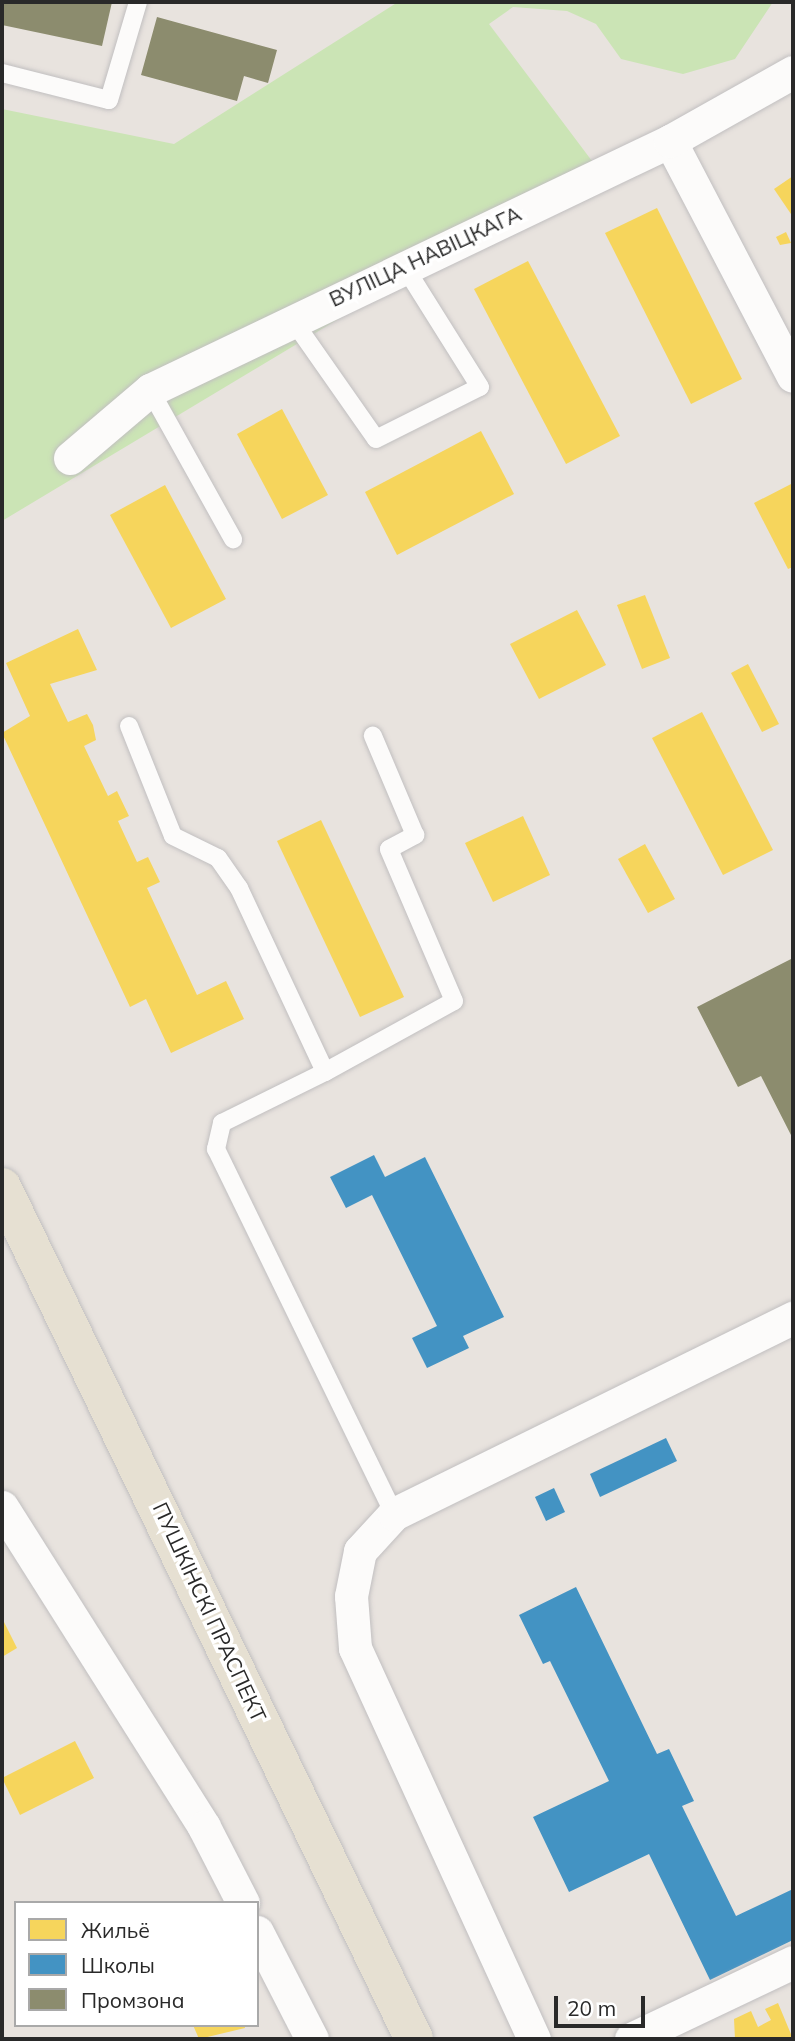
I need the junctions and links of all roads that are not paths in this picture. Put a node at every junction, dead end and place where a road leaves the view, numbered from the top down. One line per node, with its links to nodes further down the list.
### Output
1 (138, 2): 3 (lane)
2 (793, 72): 4 (street, ВУЛІЦА НАВІЦКАГА)
3 (2, 73)
4 (670, 141): 5 (street, ВУЛІЦА НАВІЦКАГА); 7 (street)
5 (404, 266): 6 (street, ВУЛІЦА НАВІЦКАГА); 6 (lane)
6 (292, 318): 8 (street, ВУЛІЦА НАВІЦКАГА)
7 (793, 376)
8 (150, 390): 9 (street, ВУЛІЦА НАВІЦКАГА); 10 (lane)
9 (70, 458)
10 (233, 539)
11 (129, 726): 13 (lane)
12 (373, 736): 13 (lane)
13 (325, 1072): 17 (lane)
14 (2, 1187): 22 (main road, ПУШКІНСКІ ПРАСПЕКТ)
15 (793, 1318): 17 (street)
16 (2, 1507): 18 (street)
17 (394, 1514): 23 (street)
18 (242, 1901)
19 (259, 1935): 21 (street)
20 (793, 1962): 24 (street)
21 (312, 2039)
22 (414, 2039)
23 (534, 2039)
24 (631, 2039)

